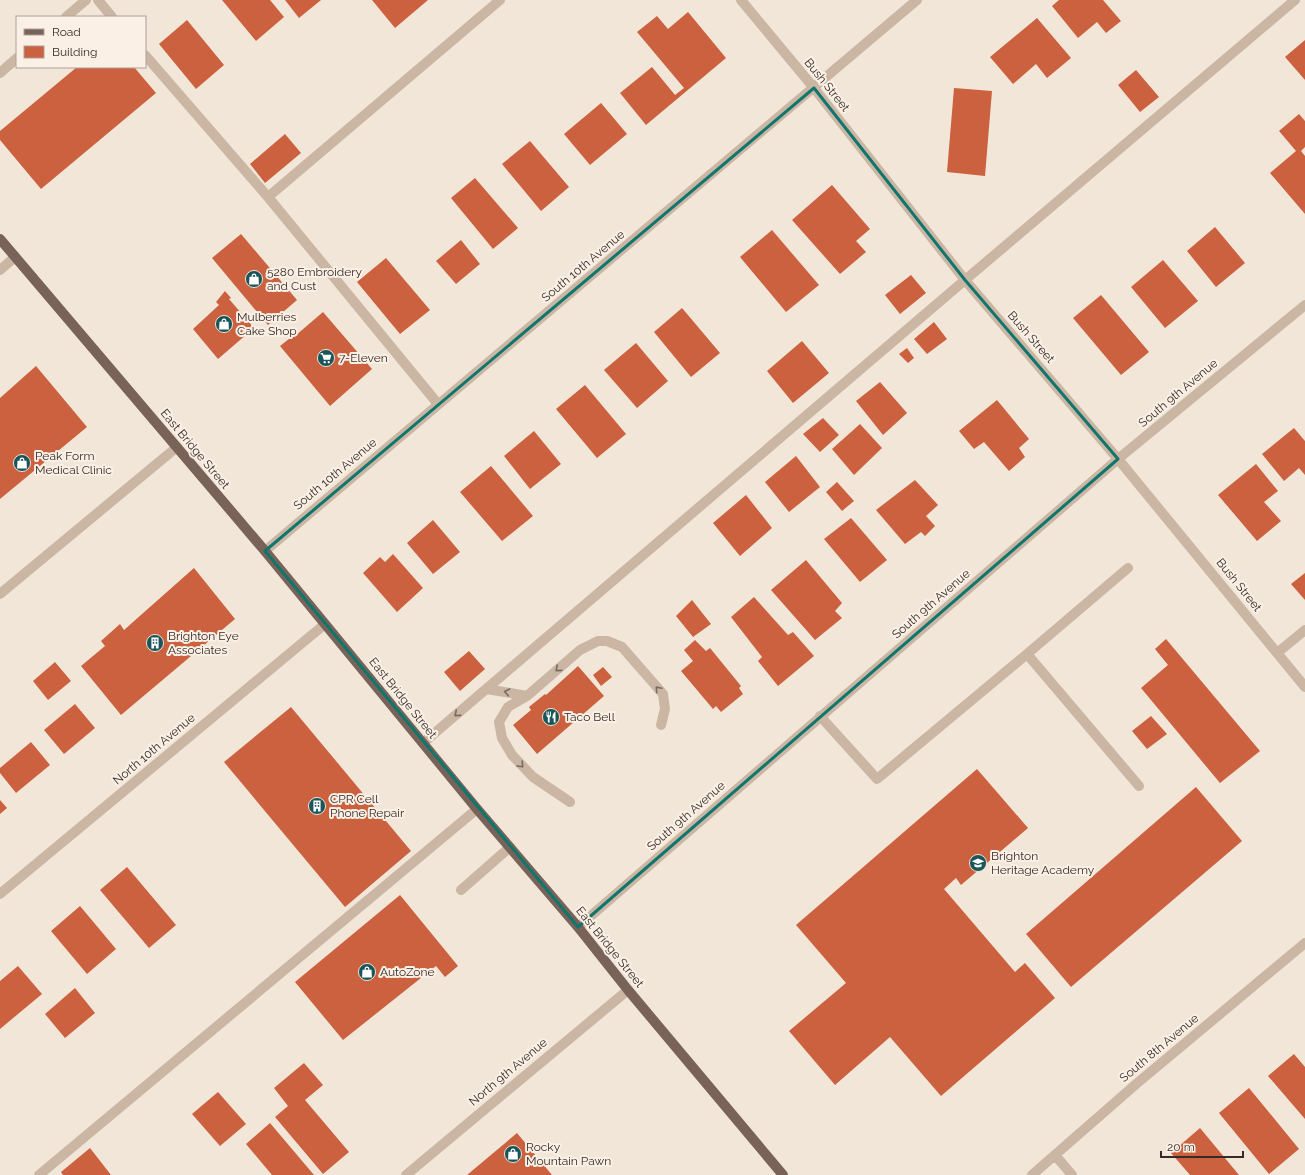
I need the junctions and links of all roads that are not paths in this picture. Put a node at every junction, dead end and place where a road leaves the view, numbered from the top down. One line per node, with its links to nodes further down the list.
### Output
1 (86, 0): 7 (street)
2 (98, 0): 8 (street)
3 (500, 0): 13 (street)
4 (741, 0): 12 (street, Bush Street)
5 (917, 0): 12 (street, South 10th Avenue)
6 (1295, 0): 17 (street)
7 (67, 16)
8 (111, 16)
9 (146, 56): 13 (street)
10 (16, 59): 11 (street)
11 (0, 73)
12 (814, 88): 17 (street, Bush Street); 19 (street, South 10th Avenue)
13 (268, 197): 19 (street)
14 (0, 239): 15 (main road, East Bridge Street)
15 (15, 257): 16 (street); 20 (main road, East Bridge Street)
16 (0, 270)
17 (965, 280): 21 (street, Bush Street); 30 (street)
18 (1305, 305): 21 (street, South 9th Avenue)
19 (438, 404): 22 (street, South 10th Avenue)
20 (177, 447): 22 (main road, East Bridge Street); 24 (street)
21 (1118, 459): 27 (street, Bush Street); 32 (street, South 9th Avenue)
22 (265, 551): 25 (main road, East Bridge Street)
23 (1128, 568): 28 (street)
24 (0, 594)
25 (325, 624): 34 (main road, East Bridge Street); 40 (street, North 10th Avenue)
26 (1305, 630): 27 (street)
27 (1277, 653): 29 (street, Bush Street)
28 (1027, 654): 32 (street); 35 (street)
29 (1305, 687)
30 (487, 689): 31 (street, one-way to 30); 34 (street, one-way to 34)
31 (527, 696): 33 (street, one-way to 31); 36 (street, one-way to 36)
32 (820, 716): 41 (street, South 9th Avenue)
33 (661, 725)
34 (423, 743): 37 (main road, East Bridge Street)
35 (1138, 786)
36 (570, 802)
37 (476, 809): 38 (main road, East Bridge Street); 45 (street)
38 (510, 847): 39 (street); 41 (main road, East Bridge Street)
39 (461, 890)
40 (0, 894)
41 (578, 927): 43 (main road, East Bridge Street)
42 (1305, 943): 44 (street, South 8th Avenue)
43 (628, 990): 46 (street, North 9th Avenue); 47 (main road, East Bridge Street)
44 (1055, 1155): 48 (street, South 8th Avenue); 49 (street)
45 (39, 1175)
46 (406, 1175)
47 (783, 1175)
48 (1032, 1175)
49 (1072, 1175)

